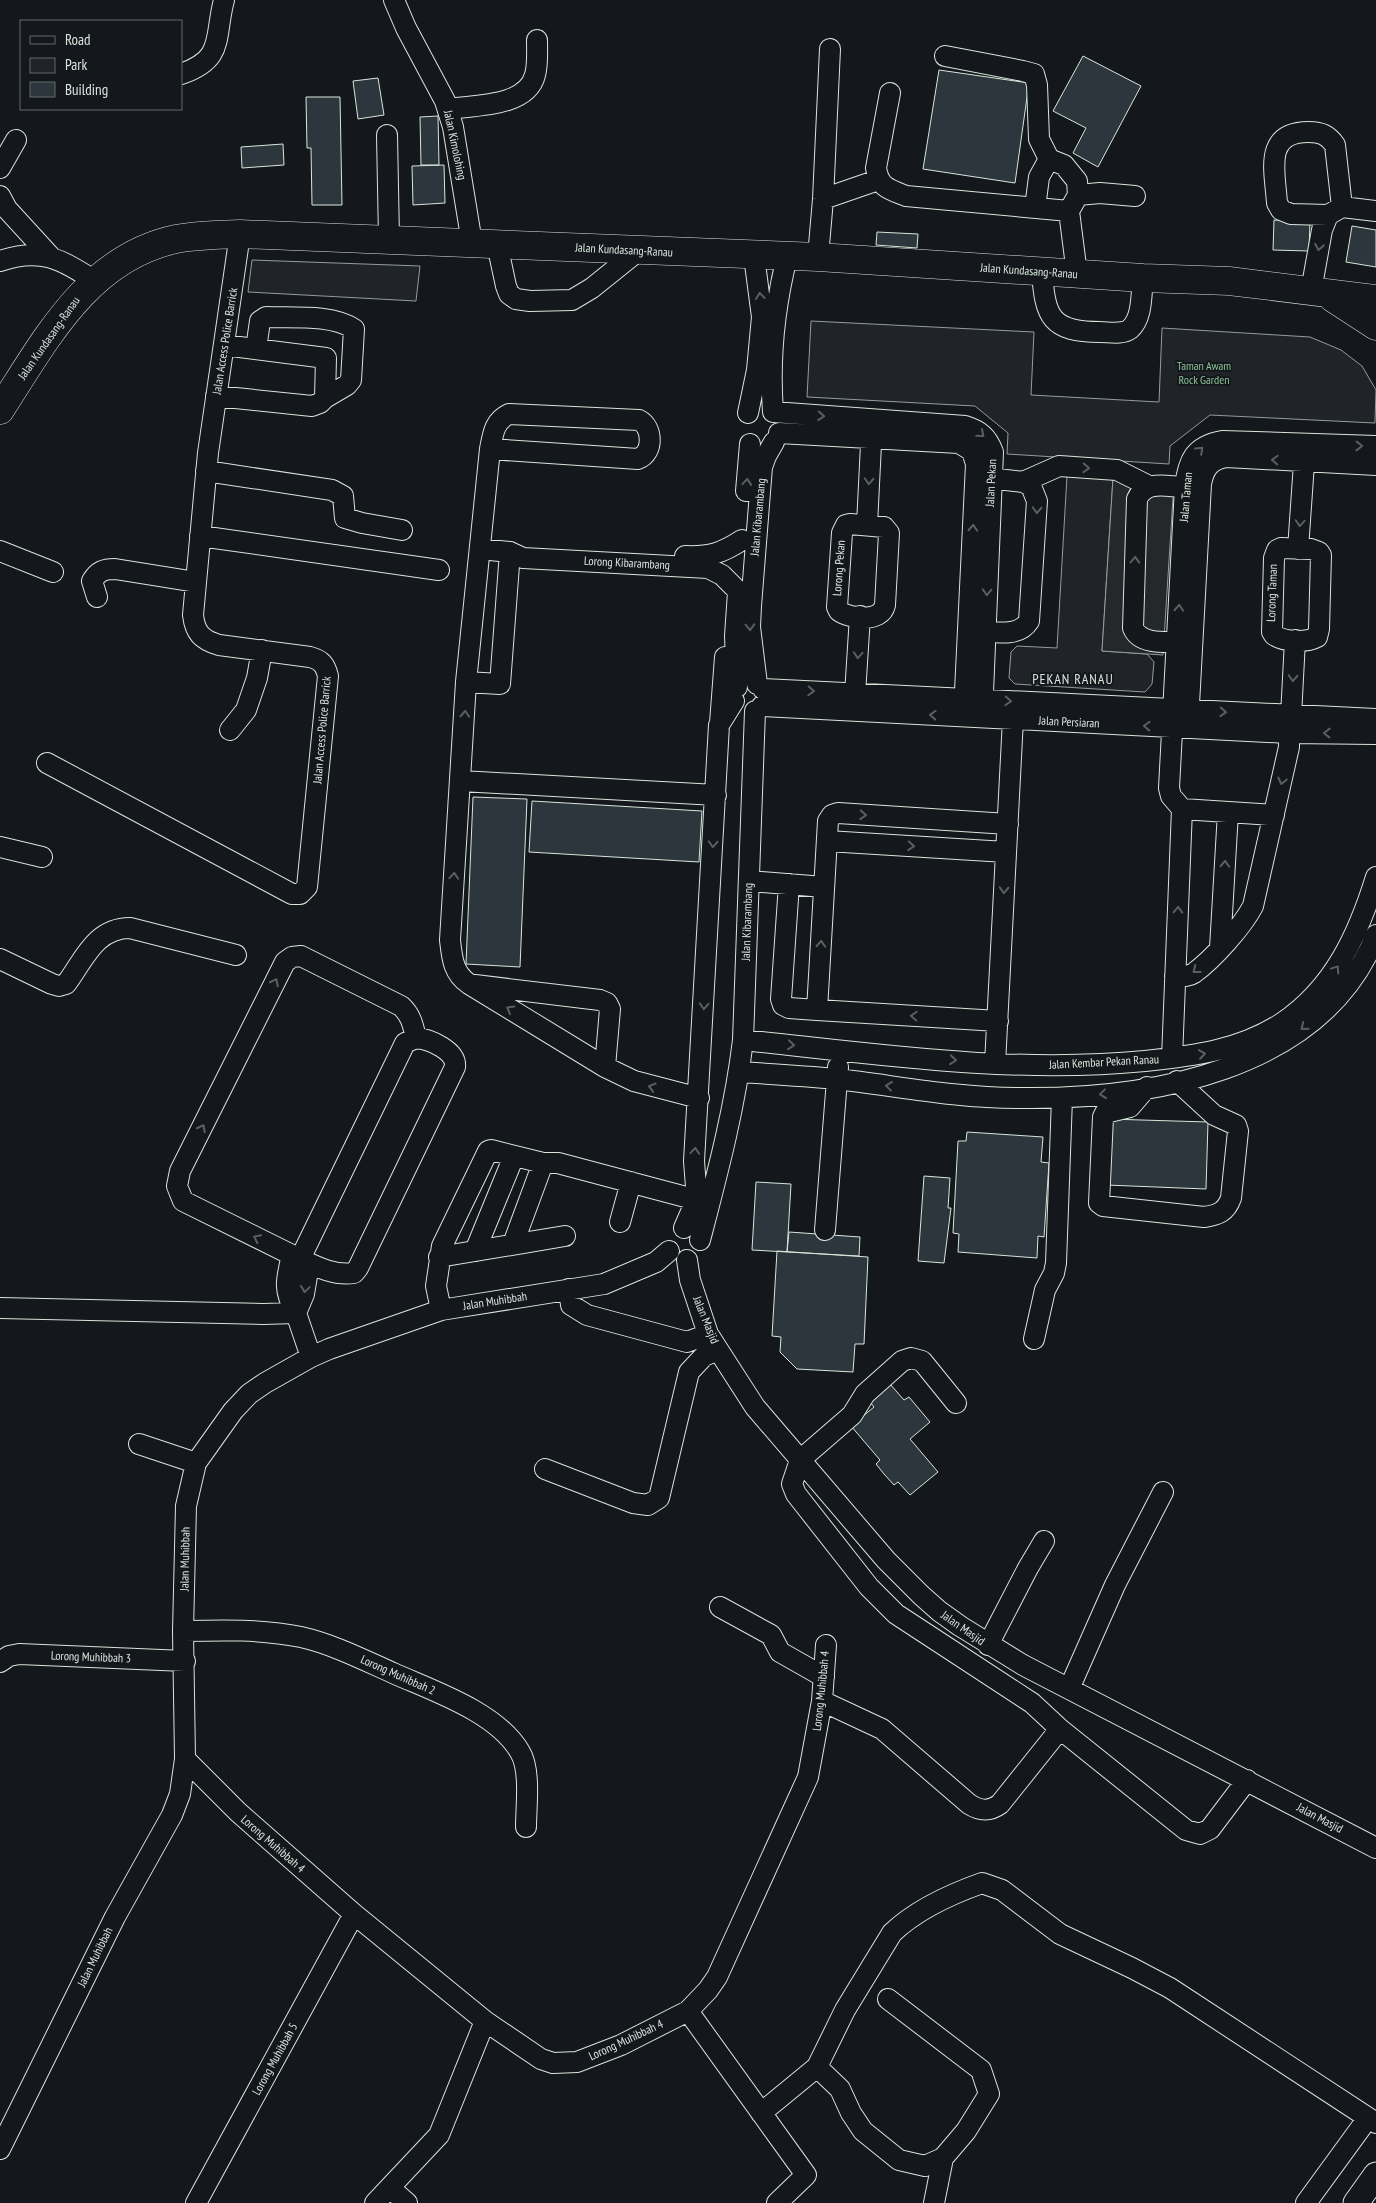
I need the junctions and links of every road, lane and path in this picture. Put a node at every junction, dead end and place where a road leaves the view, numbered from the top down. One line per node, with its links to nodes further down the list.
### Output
1 (224, 0): 6 (street)
2 (394, 0): 8 (street, Jalan Kimolohing)
3 (537, 40): 8 (street)
4 (830, 49): 16 (street)
5 (945, 56): 11 (street)
6 (182, 74)
7 (890, 93): 13 (street)
8 (448, 109): 22 (street, Jalan Kimolohing)
9 (387, 135): 21 (street)
10 (16, 140): 12 (street)
11 (1049, 159): 17 (street); 18 (street)
12 (0, 168)
13 (878, 180): 16 (street); 18 (street)
14 (0, 196): 24 (street)
15 (1136, 196): 17 (street)
16 (823, 199): 27 (street)
17 (1073, 203): 18 (street); 30 (street)
18 (1035, 208)
19 (1376, 211): 33 (street, one-way to 33)
20 (240, 234): 21 (highway, Jalan Kundasang-Ranau); 32 (highway, Jalan Kundasang-Ranau); 36 (street, Jalan Access Police Barrick)
21 (389, 239): 22 (highway, Jalan Kundasang-Ranau)
22 (484, 243): 23 (highway, Jalan Kundasang-Ranau); 23 (street, Jalan Kimolohing)
23 (638, 251): 25 (highway, Jalan Kundasang-Ranau)
24 (50, 256): 28 (street); 32 (street)
25 (754, 256): 26 (highway, Jalan Kundasang-Ranau); 44 (street, one-way to 25)
26 (787, 257): 27 (highway, Jalan Kundasang-Ranau); 43 (street)
27 (818, 258): 29 (highway, Jalan Kundasang-Ranau)
28 (0, 261)
29 (1042, 272): 30 (highway, Jalan Kundasang-Ranau); 31 (street)
30 (1077, 274): 31 (highway, Jalan Kundasang-Ranau)
31 (1143, 278): 33 (highway, Jalan Kundasang-Ranau)
32 (95, 281): 42 (highway, Jalan Kundasang-Ranau)
33 (1318, 292): 34 (highway, Jalan Kundasang-Ranau); 35 (highway, Jalan Kundasang-Ranau)
34 (1376, 299)
35 (1376, 326)
36 (224, 345): 37 (street); 40 (street, Jalan Access Police Barrick)
37 (256, 349): 38 (street); 39 (street)
38 (326, 358): 39 (street); 41 (street)
39 (353, 360): 41 (street)
40 (216, 396): 41 (street); 52 (street, Jalan Access Police Barrick)
41 (325, 398)
42 (0, 410)
43 (773, 412): 44 (street); 45 (street, Jalan Pekan, one-way to 45); 46 (street)
44 (748, 413): 47 (street)
45 (871, 429): 46 (street, Jalan Pekan); 53 (street, Jalan Pekan); 57 (street, one-way to 57)
46 (777, 437): 47 (street); 81 (street, Jalan Kibarambang, one-way to 81)
47 (750, 444): 60 (street, Jalan Kibarambang, one-way to 47)
48 (1376, 446): 50 (street, Jalan Taman, one-way to 48)
49 (490, 449): 49 (street); 61 (street)
50 (1305, 453): 51 (street, Jalan Taman); 56 (street, Jalan Taman, one-way to 50); 62 (street, one-way to 62); 76 (street, Jalan Taman, one-way to 76)
51 (1376, 465)
52 (206, 471): 58 (street); 59 (street, Jalan Access Police Barrick)
53 (983, 477): 54 (street); 72 (street, Jalan Pekan)
54 (1023, 482): 55 (street, one-way to 55); 72 (street, one-way to 72)
55 (1149, 486): 56 (street); 76 (street, one-way to 55)
56 (1185, 488): 76 (street, Jalan Taman, one-way to 56)
57 (867, 525): 71 (street, Lorong Pekan); 71 (street, Lorong Pekan)
58 (402, 530)
59 (200, 536): 65 (street); 67 (street, Jalan Access Police Barrick)
60 (742, 540): 64 (street, Lorong Kibarambang); 68 (street, Jalan Kibarambang)
61 (480, 549): 64 (street, Lorong Kibarambang); 73 (street)
62 (1298, 549): 75 (street, Lorong Taman); 75 (street, Lorong Taman)
63 (0, 551): 66 (street)
64 (510, 552): 68 (street, Lorong Kibarambang); 74 (street)
65 (440, 570)
66 (53, 572)
67 (196, 582): 69 (street); 77 (street, Jalan Access Police Barrick)
68 (738, 591): 70 (street, Jalan Kibarambang)
69 (97, 597)
70 (737, 611): 79 (street, Jalan Kibarambang); 87 (street)
71 (860, 616): 80 (street, one-way to 80)
72 (977, 630): 82 (street, Jalan Pekan)
73 (471, 634): 74 (street); 78 (street)
74 (504, 637): 78 (street)
75 (1295, 640): 86 (street, one-way to 86)
76 (1186, 642): 84 (street, Jalan Taman)
77 (262, 650): 88 (street); 90 (street, Jalan Access Police Barrick)
78 (466, 682): 91 (street, one-way to 78)
79 (736, 694): 81 (street); 81 (street); 87 (street)
80 (855, 694): 81 (street, Jalan Persiaran, one-way to 80); 82 (street, Jalan Persiaran)
81 (759, 697): 82 (street, Jalan Persiaran, one-way to 81); 102 (street, Jalan Kibarambang)
82 (973, 708): 83 (street, Jalan Persiaran); 84 (street, Jalan Persiaran, one-way to 84)
83 (1012, 719): 84 (street, Jalan Persiaran, one-way to 83); 96 (street)
84 (1181, 719): 86 (street, Jalan Persiaran); 93 (street, Jalan Taman)
85 (1376, 720): 86 (street, Jalan Persiaran)
86 (1290, 724): 89 (street, Jalan Persiaran, one-way to 86); 95 (street, one-way to 95)
87 (719, 725): 92 (street)
88 (230, 730)
89 (1376, 734)
90 (47, 763)
91 (461, 780): 92 (street); 110 (street, one-way to 91)
92 (716, 795): 123 (street, one-way to 123)
93 (1182, 809): 94 (street); 109 (street, one-way to 93)
94 (1228, 812): 95 (street); 106 (street, one-way to 94)
95 (1274, 815): 106 (street)
96 (1008, 824): 97 (street, one-way to 96); 99 (street)
97 (827, 841): 99 (street, one-way to 99); 104 (street)
98 (0, 847): 100 (street)
99 (1006, 852): 112 (street, one-way to 112)
100 (42, 857)
101 (1376, 877): 116 (street, Jalan Kembar Pekan Ranau, one-way to 101)
102 (749, 881): 103 (street); 114 (street, Jalan Kibarambang)
103 (790, 884): 104 (street); 111 (street)
104 (824, 887): 111 (street, one-way to 104)
105 (1376, 934): 121 (street, Jalan Kembar Pekan Ranau, one-way to 121)
106 (1220, 948): 109 (street, one-way to 109)
107 (236, 955): 108 (street)
108 (0, 959)
109 (1175, 976): 116 (street)
110 (468, 984): 118 (street, one-way to 110); 118 (street)
111 (817, 1010): 112 (street, one-way to 111)
112 (998, 1021): 117 (street)
113 (416, 1038): 139 (street); 139 (street); 139 (street, one-way to 113)
114 (743, 1040): 115 (street, Jalan Kembar Pekan Ranau, one-way to 115); 119 (street, Jalan Kibarambang)
115 (839, 1050): 117 (street, Jalan Kembar Pekan Ranau, one-way to 117); 120 (street)
116 (1172, 1058): 117 (street, Jalan Kembar Pekan Ranau)
117 (995, 1064)
118 (605, 1067): 123 (street, one-way to 118)
119 (739, 1072): 120 (street, Jalan Kembar Pekan Ranau); 125 (street, Jalan Kibarambang)
120 (837, 1079): 124 (street, Jalan Kembar Pekan Ranau, one-way to 120); 132 (street)
121 (1177, 1081): 122 (street, Jalan Kembar Pekan Ranau); 122 (street)
122 (1147, 1087): 124 (street, Jalan Kembar Pekan Ranau, one-way to 124)
123 (699, 1098): 129 (street, one-way to 123)
124 (1062, 1098): 145 (street)
125 (725, 1132): 129 (street, Jalan Kibarambang); 134 (street, Jalan Kibarambang)
126 (514, 1156): 127 (street); 136 (street); 138 (street)
127 (543, 1163): 128 (street); 135 (street)
128 (631, 1182): 129 (street); 130 (street)
129 (697, 1200): 131 (street, Jalan Kibarambang)
130 (620, 1222)
131 (684, 1228): 134 (street); 137 (street)
132 (825, 1230)
133 (565, 1236): 135 (street)
134 (700, 1240): 140 (street)
135 (513, 1244): 136 (street)
136 (475, 1251): 138 (street)
137 (668, 1251): 140 (street); 141 (street, Jalan Muhibbah)
138 (439, 1257): 143 (street)
139 (301, 1259): 144 (street)
140 (687, 1260): 146 (street, Jalan Masjid)
141 (569, 1289): 143 (street, Jalan Muhibbah); 146 (street)
142 (0, 1308): 144 (street)
143 (441, 1310): 147 (street, Jalan Muhibbah)
144 (296, 1313): 147 (street)
145 (1034, 1339)
146 (713, 1342): 150 (street, Jalan Masjid); 152 (street)
147 (311, 1356): 151 (street, Jalan Muhibbah)
148 (956, 1403): 150 (street)
149 (138, 1444): 151 (street)
150 (800, 1460): 158 (street, Jalan Masjid); 164 (street)
151 (196, 1463): 156 (street, Jalan Muhibbah)
152 (545, 1469)
153 (1164, 1492): 162 (street)
154 (1044, 1541): 158 (street)
155 (720, 1607): 161 (street)
156 (183, 1631): 159 (street, Jalan Muhibbah); 167 (street, Lorong Muhibbah 2)
157 (826, 1645): 161 (street, Lorong Muhibbah 4)
158 (988, 1645): 162 (street, Jalan Masjid)
159 (185, 1661): 160 (street, Lorong Muhibbah 3); 165 (street, Jalan Muhibbah)
160 (0, 1662)
161 (824, 1677): 163 (street, Lorong Muhibbah 4)
162 (1069, 1689): 166 (street, Jalan Masjid)
163 (822, 1701): 164 (street); 171 (street, Lorong Muhibbah 4)
164 (1060, 1729): 166 (street)
165 (185, 1759): 169 (street, Lorong Muhibbah 4); 176 (street, Jalan Muhibbah)
166 (1247, 1780): 168 (street, Jalan Masjid)
167 (526, 1827)
168 (1376, 1848)
169 (354, 1914): 172 (street, Lorong Muhibbah 4); 180 (street, Lorong Muhibbah 5)
170 (888, 2000): 177 (street)
171 (688, 2011): 172 (street, Lorong Muhibbah 4); 174 (street)
172 (486, 2021): 179 (street)
173 (817, 2067): 174 (street); 175 (street); 177 (street)
174 (761, 2113): 183 (street)
175 (1372, 2120): 185 (street)
176 (0, 2149)
177 (943, 2158): 184 (street)
178 (1376, 2175): 186 (main road)
179 (390, 2188): 181 (street); 182 (street)
180 (196, 2203)
181 (375, 2203)
182 (407, 2203)
183 (777, 2203)
184 (934, 2203)
185 (1306, 2203)
186 (1356, 2203)

